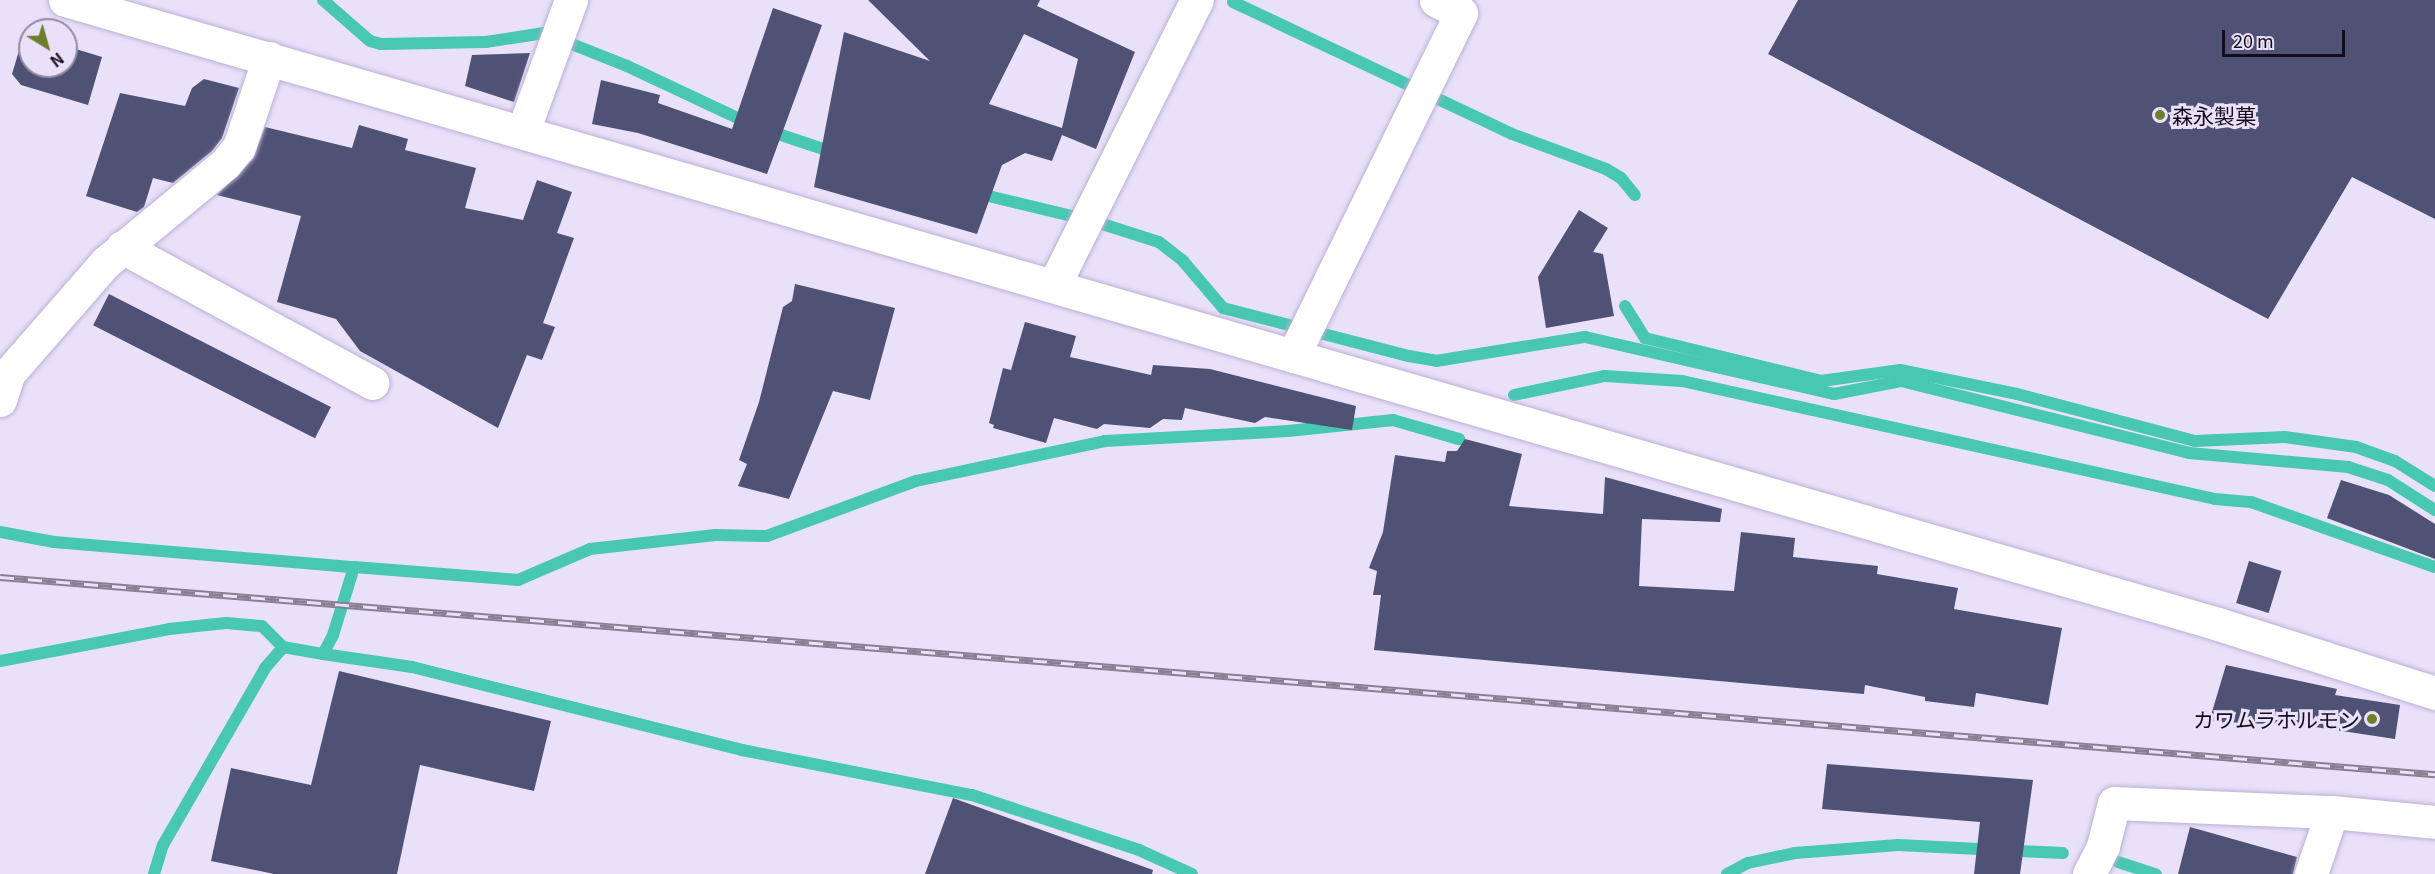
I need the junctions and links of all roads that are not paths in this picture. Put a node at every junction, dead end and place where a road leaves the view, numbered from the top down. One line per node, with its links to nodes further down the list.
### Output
1 (65, 0): 5 (street)
2 (571, 0): 6 (street)
3 (1436, 0): 9 (street)
4 (1192, 2): 8 (street)
5 (269, 58): 6 (street); 7 (street)
6 (523, 131): 8 (street)
7 (122, 248): 10 (street); 11 (street)
8 (1054, 285): 9 (street)
9 (1293, 356): 12 (street)
10 (373, 383)
11 (0, 400)
12 (2435, 693)
13 (2332, 812): 14 (street); 15 (street); 16 (street)
14 (2435, 822)
15 (2089, 874)
16 (2311, 874)

